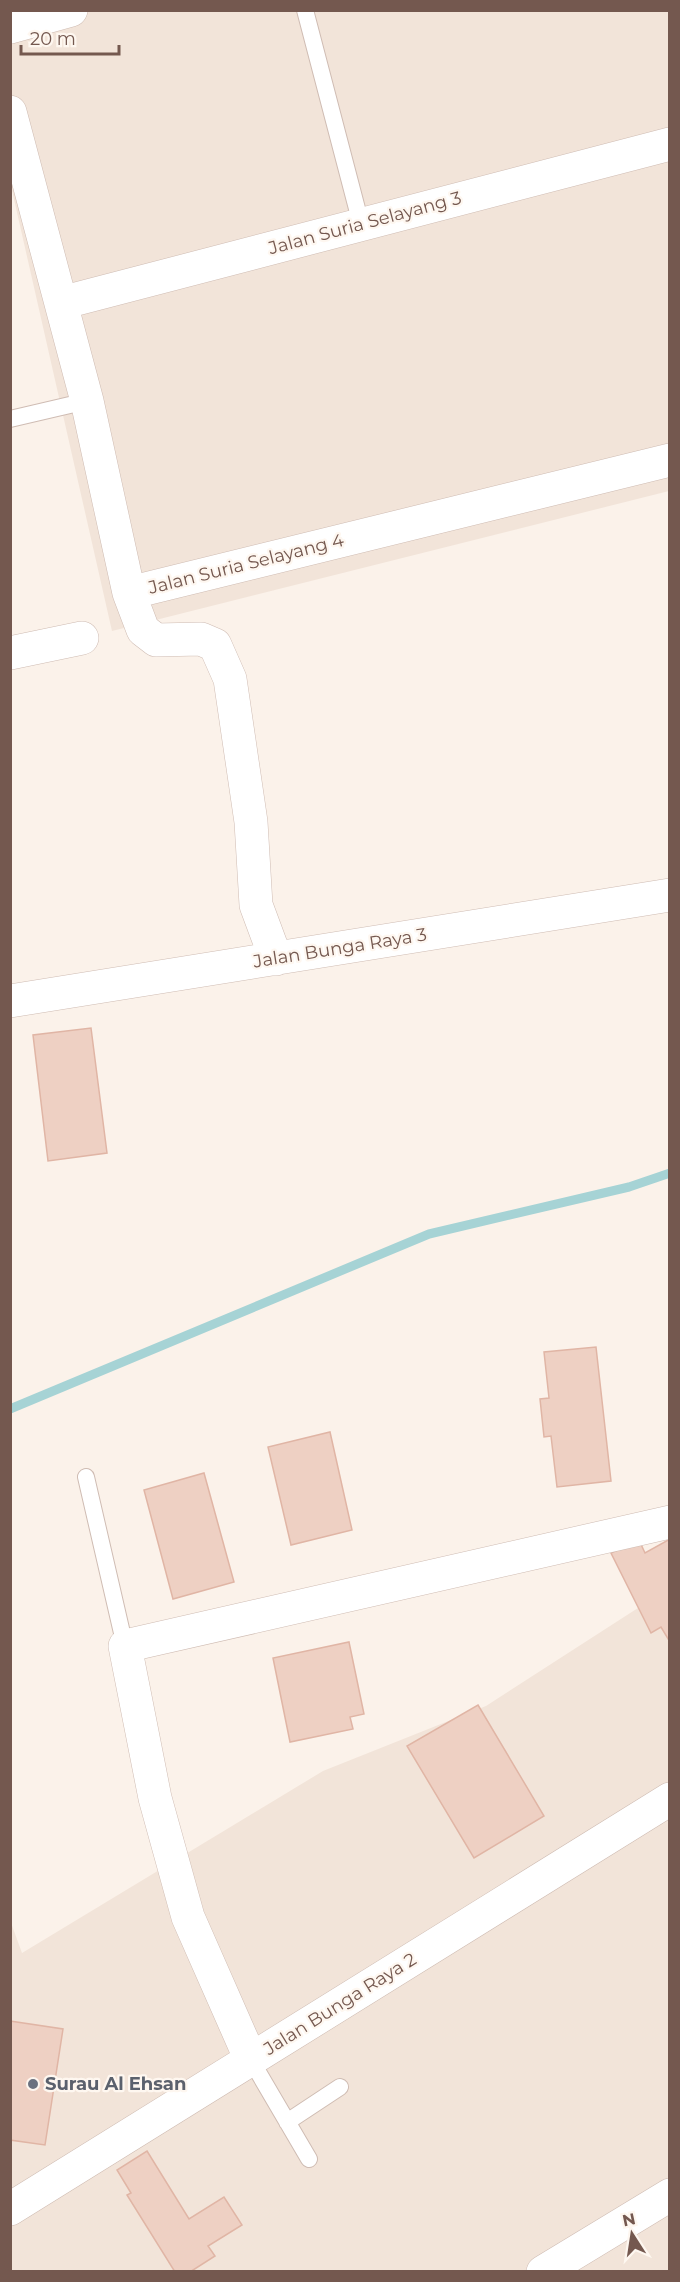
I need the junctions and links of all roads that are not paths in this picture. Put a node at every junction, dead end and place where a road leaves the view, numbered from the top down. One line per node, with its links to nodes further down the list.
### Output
1 (71, 10): 3 (street)
2 (305, 10): 6 (lane)
3 (10, 27)
4 (10, 112): 7 (street, Jalan Suria Selayang 4)
5 (669, 144): 6 (street, Jalan Suria Selayang 3)
6 (361, 224): 7 (street, Jalan Suria Selayang 3)
7 (61, 303): 8 (street, Jalan Suria Selayang 4)
8 (87, 401): 9 (lane); 11 (street, Jalan Suria Selayang 4)
9 (10, 419)
10 (669, 460): 11 (street, Jalan Suria Selayang 4)
11 (129, 593): 15 (street)
12 (82, 638): 13 (street)
13 (10, 653)
14 (669, 895): 15 (street, Jalan Bunga Raya 3)
15 (276, 959): 16 (street, Jalan Bunga Raya 3)
16 (10, 1001)
17 (86, 1477): 19 (lane)
18 (669, 1522): 19 (street)
19 (126, 1646): 21 (street)
20 (669, 1799): 21 (street, Jalan Bunga Raya 2)
21 (251, 2060): 23 (lane); 26 (street, Jalan Bunga Raya 2)
22 (340, 2087): 23 (lane)
23 (287, 2122): 24 (lane)
24 (309, 2159)
25 (669, 2195): 27 (street)
26 (10, 2209)
27 (543, 2271)

